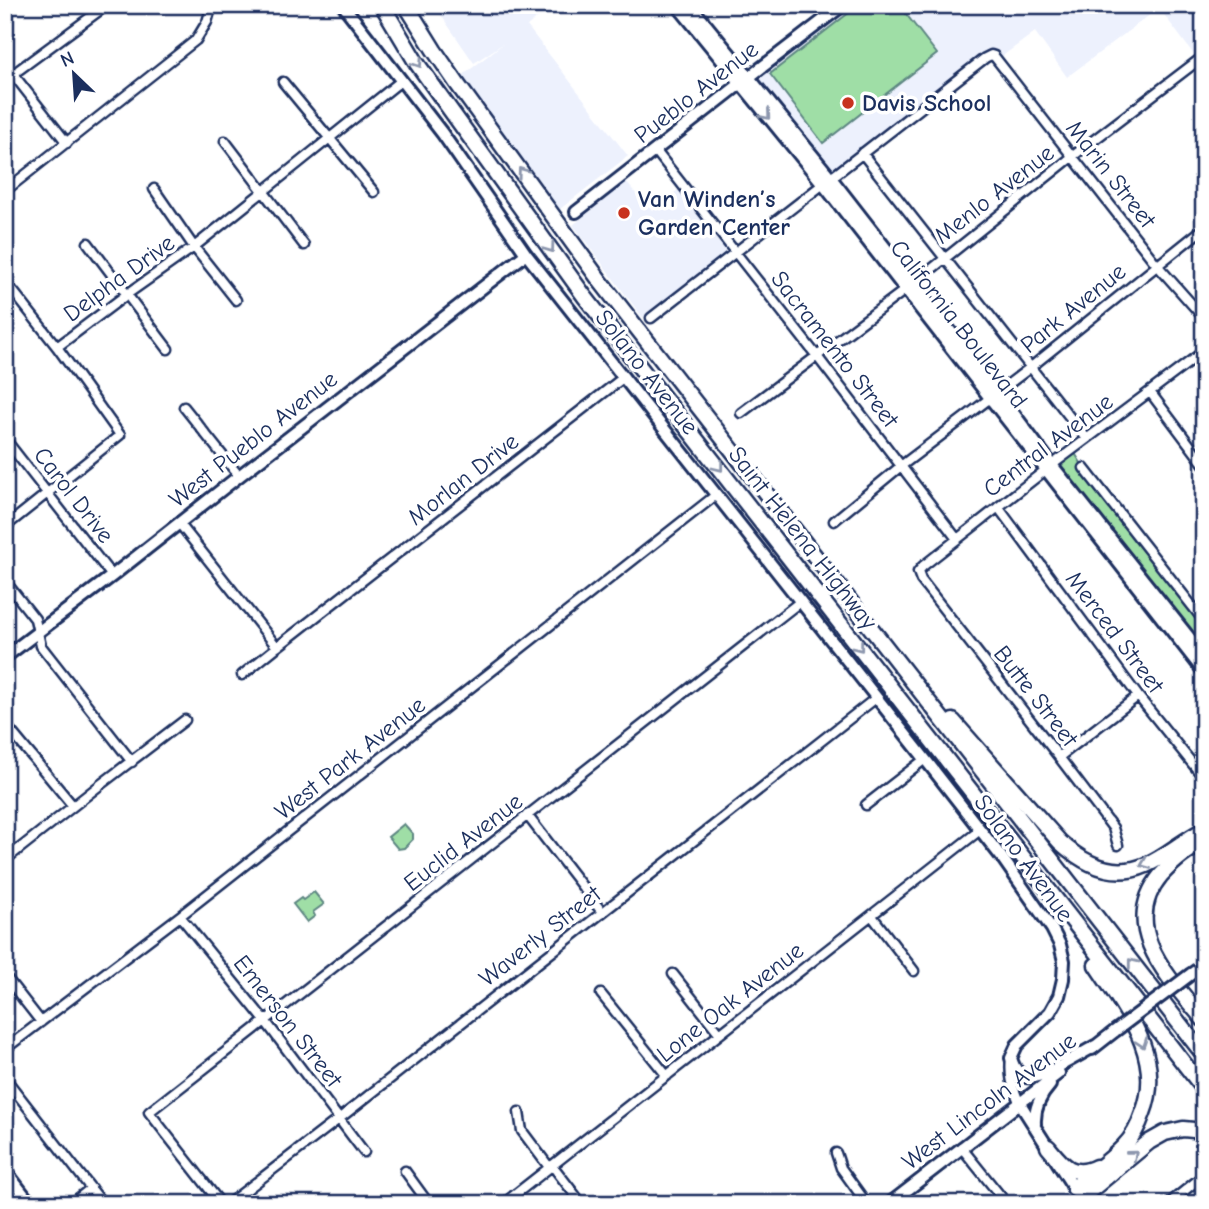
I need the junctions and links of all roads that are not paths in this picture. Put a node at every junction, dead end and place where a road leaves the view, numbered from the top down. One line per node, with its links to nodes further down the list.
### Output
1 (107, 5): 10 (street)
2 (212, 5): 17 (street)
3 (343, 5): 12 (street, Solano Avenue)
4 (382, 5): 89 (highway, Saint Helena Highway, one-way to 89)
5 (406, 5): 72 (highway, Saint Helena Highway, one-way to 5)
6 (677, 5): 13 (street, California Boulevard)
7 (690, 5): 13 (street, California Boulevard)
8 (843, 5): 13 (street, Pueblo Avenue)
9 (1203, 57): 20 (street, Menlo Avenue)
10 (13, 74): 11 (street); 17 (street)
11 (5, 80)
12 (401, 80): 15 (street, Delpha Drive); 32 (street, Solano Avenue)
13 (744, 81): 18 (street, Pueblo Avenue); 21 (street, California Boulevard)
14 (283, 82): 15 (street)
15 (330, 137): 24 (street, Delpha Drive); 25 (street)
16 (225, 141): 24 (street)
17 (67, 143): 23 (street)
18 (655, 150): 26 (street, Pueblo Avenue); 31 (street, Sacramento Street)
19 (862, 153): 20 (street, Marin Street); 21 (street); 33 (street)
20 (1073, 156): 33 (street, Menlo Avenue); 34 (street, Marin Street)
21 (827, 181): 31 (street); 35 (street, California Boulevard)
22 (154, 189): 30 (street)
23 (5, 191)
24 (264, 192): 29 (street); 30 (street, Delpha Drive)
25 (374, 192)
26 (576, 212)
27 (1204, 228): 34 (street, Park Avenue)
28 (88, 243): 37 (street)
29 (304, 245)
30 (194, 247): 37 (street, Delpha Drive); 38 (street)
31 (735, 252): 39 (street); 44 (street, Sacramento Street)
32 (526, 254): 46 (street, Solano Avenue); 57 (street, West Pueblo Avenue)
33 (945, 257): 35 (street, Menlo Avenue); 45 (street)
34 (1157, 265): 40 (street, Marin Street); 45 (street, Park Avenue)
35 (909, 287): 44 (street, Menlo Avenue); 48 (street, California Boulevard)
36 (13, 291): 41 (street)
37 (126, 295): 41 (street, Delpha Drive); 42 (street)
38 (236, 300)
39 (651, 318)
40 (1204, 318)
41 (57, 347): 58 (street, Delpha Drive)
42 (168, 348)
43 (1204, 351): 47 (street, Central Avenue)
44 (816, 355): 50 (street, Menlo Avenue); 54 (street, Sacramento Street)
45 (1031, 367): 48 (street, Park Avenue); 52 (street)
46 (624, 377): 59 (street, Solano Avenue); 71 (street, Morlan Drive)
47 (1150, 392): 52 (street, Central Avenue); 53 (street)
48 (993, 394): 54 (street, Park Avenue); 55 (street, California Boulevard)
49 (184, 407): 57 (street)
50 (741, 413)
51 (5, 439): 58 (street, Carol Drive)
52 (1087, 439): 55 (street, Central Avenue)
53 (1204, 464)
54 (901, 466): 61 (street, Park Avenue); 64 (street, Sacramento Street)
55 (1049, 467): 60 (street, Central Avenue); 74 (street, California Boulevard)
56 (1084, 468): 69 (street)
57 (239, 476): 62 (street, West Pueblo Avenue)
58 (48, 493): 63 (street, Delpha Drive); 66 (street, Carol Drive)
59 (716, 495): 68 (street, Solano Avenue); 94 (street, West Park Avenue)
60 (998, 507): 64 (street, Central Avenue); 76 (street, Merced Street)
61 (834, 521)
62 (179, 523): 66 (street, West Pueblo Avenue); 71 (street)
63 (5, 527)
64 (957, 539): 65 (street, Central Avenue)
65 (918, 572): 80 (street, Butte Street)
66 (113, 576): 70 (street, West Pueblo Avenue)
67 (5, 582): 70 (street)
68 (801, 601): 77 (street, Solano Avenue); 86 (street, Euclid Avenue)
69 (1204, 621)
70 (38, 632): 73 (street, West Pueblo Avenue); 82 (street)
71 (277, 647): 75 (street, Morlan Drive)
72 (891, 654): 88 (highway, one-way to 72); 107 (highway, Saint Helena Highway, one-way to 72)
73 (5, 657)
74 (1202, 662)
75 (242, 675)
76 (1138, 695): 80 (street); 83 (street, Merced Street)
77 (876, 698): 81 (street, Solano Avenue); 93 (street, Waverly Street)
78 (185, 720): 82 (street)
79 (5, 724): 85 (street)
80 (1059, 757): 91 (street, Butte Street)
81 (925, 759): 84 (street); 87 (street, Solano Avenue)
82 (132, 762): 85 (street)
83 (1204, 778)
84 (866, 805)
85 (73, 806): 92 (street)
86 (527, 816): 93 (street); 103 (street, Euclid Avenue)
87 (980, 830): 95 (street, Lone Oak Avenue); 108 (street, Solano Avenue)
88 (1204, 830)
89 (1012, 843): 112 (highway, Saint Helena Highway); 122 (highway, one-way to 122)
90 (1204, 843): 101 (highway)
91 (1118, 845)
92 (5, 860)
93 (602, 912): 115 (street, Waverly Street)
94 (180, 916): 102 (street, West Park Avenue); 103 (street, Emerson Street)
95 (872, 916): 97 (street); 104 (street, Lone Oak Avenue)
96 (1204, 964): 105 (street, West Lincoln Avenue, bridge)
97 (915, 971)
98 (673, 974): 104 (street)
99 (5, 976): 102 (street)
100 (601, 994): 110 (street)
101 (1204, 1020)
102 (41, 1022): 106 (street, West Park Avenue)
103 (266, 1022): 115 (street, Emerson Street); 133 (street, Euclid Avenue)
104 (720, 1034): 110 (street, Lone Oak Avenue)
105 (1095, 1046): 108 (street); 109 (street, West Lincoln Avenue)
106 (5, 1049)
107 (1204, 1055)
108 (1011, 1058): 113 (street)
109 (1061, 1071): 113 (street, West Lincoln Avenue); 116 (street)
110 (667, 1076): 123 (street, Lone Oak Avenue)
111 (5, 1078): 127 (street)
112 (1204, 1089)
113 (1019, 1102): 116 (street); 118 (street, West Lincoln Avenue)
114 (519, 1112): 123 (street)
115 (340, 1118): 120 (street, Emerson Street); 134 (street, Waverly Street)
116 (1035, 1127): 119 (street)
117 (1204, 1131): 128 (highway, one-way to 117)
118 (961, 1147): 129 (street, West Lincoln Avenue); 139 (street)
119 (1048, 1147): 122 (highway); 128 (street)
120 (364, 1152)
121 (836, 1153): 138 (street)
122 (1106, 1161): 128 (highway)
123 (551, 1166): 136 (street, Lone Oak Avenue); 137 (street)
124 (5, 1170): 130 (street)
125 (405, 1171): 135 (street)
126 (1204, 1175): 140 (street)
127 (91, 1188): 131 (street); 132 (street)
128 (1079, 1197)
129 (891, 1203)
130 (31, 1204)
131 (71, 1204)
132 (103, 1204)
133 (221, 1204)
134 (228, 1204)
135 (429, 1204)
136 (503, 1204)
137 (582, 1204)
138 (867, 1204)
139 (1007, 1204)
140 (1168, 1204)

